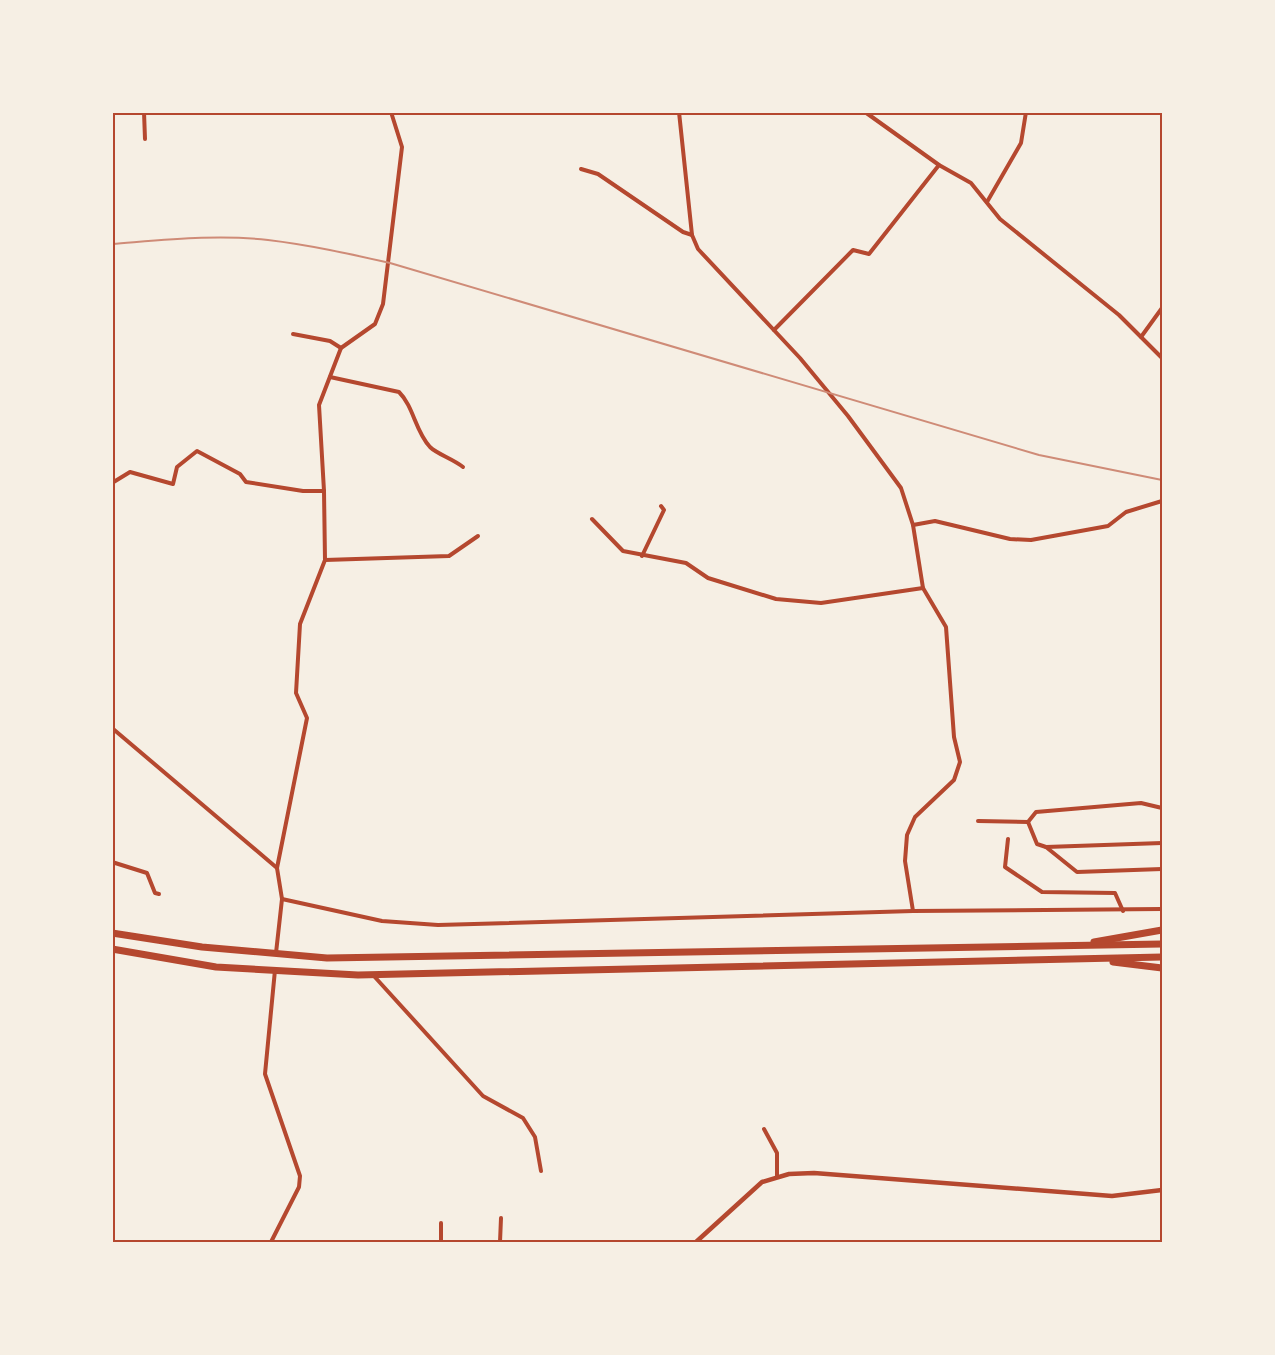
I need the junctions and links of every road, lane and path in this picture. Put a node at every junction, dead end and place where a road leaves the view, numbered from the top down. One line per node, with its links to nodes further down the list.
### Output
1 (144, 112): 6 (street)
2 (391, 112): 15 (street)
3 (679, 112): 10 (street)
4 (865, 112): 7 (street)
5 (1026, 112): 9 (street)
6 (145, 139)
7 (939, 165): 9 (street); 12 (street)
8 (580, 169): 10 (street)
9 (987, 202): 14 (street)
10 (692, 234): 12 (street)
11 (1162, 308): 14 (street)
12 (774, 330): 24 (street)
13 (293, 334): 15 (street)
14 (1141, 337): 16 (street)
15 (341, 348): 17 (street)
16 (1162, 358)
17 (330, 377): 18 (street); 20 (street)
18 (463, 467)
19 (112, 483): 20 (street)
20 (324, 491): 27 (street)
21 (1162, 501): 24 (street)
22 (661, 506): 26 (street)
23 (592, 519): 26 (street)
24 (913, 525): 28 (street)
25 (477, 536): 27 (street)
26 (642, 556): 28 (street)
27 (325, 560): 37 (street)
28 (923, 588): 43 (street)
29 (112, 728): 37 (street)
30 (1162, 808): 32 (street)
31 (978, 821): 32 (street)
32 (1028, 822): 35 (street)
33 (1008, 838): 42 (street)
34 (1162, 843): 35 (street)
35 (1046, 848): 38 (street)
36 (112, 862): 39 (street)
37 (277, 868): 40 (street)
38 (1162, 869)
39 (159, 894)
40 (282, 899): 43 (street); 49 (street)
41 (1162, 909): 42 (street)
42 (1123, 910): 43 (street)
43 (913, 911)
44 (1162, 930): 47 (highway)
45 (112, 933): 49 (highway)
46 (1162, 944): 47 (highway)
47 (1072, 946): 49 (highway)
48 (112, 949): 53 (highway)
49 (276, 953)
50 (1162, 957): 51 (highway)
51 (1090, 959): 52 (highway); 54 (highway)
52 (1162, 968)
53 (275, 970): 54 (highway); 61 (street)
54 (373, 975): 56 (street)
55 (764, 1129): 57 (street)
56 (541, 1171)
57 (777, 1177): 58 (street); 64 (street)
58 (1162, 1190)
59 (501, 1218): 63 (street)
60 (441, 1223): 62 (street)
61 (271, 1242)
62 (441, 1242)
63 (500, 1242)
64 (696, 1242)

